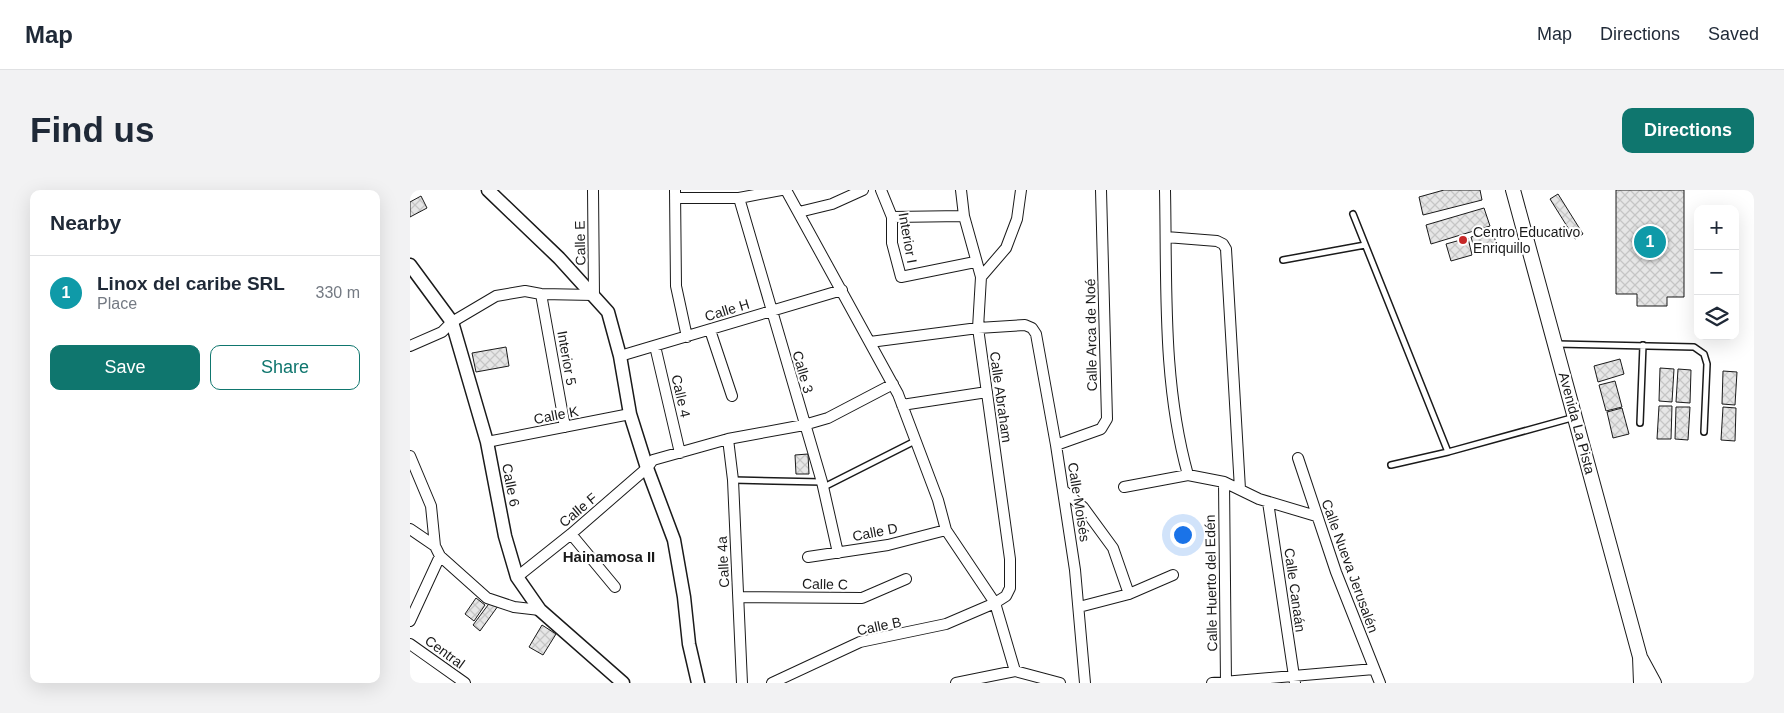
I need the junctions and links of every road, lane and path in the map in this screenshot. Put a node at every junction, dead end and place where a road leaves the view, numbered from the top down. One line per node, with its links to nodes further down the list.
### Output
1 (488, 190): 26 (street)
2 (593, 190): 26 (street, Calle E)
3 (781, 190): 13 (street)
4 (786, 190): 14 (street)
5 (863, 190): 14 (street)
6 (881, 190): 17 (street, Interior I)
7 (961, 190): 16 (street, Calle Abraham)
8 (1021, 190): 23 (street)
9 (1101, 190): 51 (street, Calle Arca de Noé)
10 (1165, 190): 18 (street)
11 (1513, 190): 33 (main road, Avenida La Pista)
12 (675, 194): 13 (street); 31 (street)
13 (739, 198): 27 (street, Calle 3)
14 (799, 212): 24 (street)
15 (1353, 214): 19 (lane)
16 (964, 216): 17 (street); 21 (street, Calle Abraham)
17 (892, 217): 21 (street, Interior I)
18 (1166, 237): 58 (street); 63 (street)
19 (1365, 245): 20 (lane); 52 (lane)
20 (1283, 260)
21 (975, 262): 23 (street, Calle Abraham)
22 (410, 265): 28 (street, Calle 6)
23 (981, 277): 29 (street, Calle Abraham)
24 (842, 290): 27 (street, Calle H); 32 (street)
25 (541, 294): 26 (street); 28 (street); 46 (street, Interior 5)
26 (594, 295): 37 (street)
27 (771, 312): 30 (street, Calle H); 45 (street, Calle 3)
28 (452, 322): 34 (street); 50 (street, Calle 6)
29 (978, 328): 32 (street); 39 (street, Calle Abraham); 51 (street, Calle Moisés)
30 (710, 330): 31 (street, Calle H); 40 (street)
31 (687, 337): 35 (street, Calle H)
32 (870, 342): 38 (street)
33 (1556, 344): 36 (lane); 43 (main road, Avenida La Pista)
34 (410, 346)
35 (655, 346): 37 (street, Calle H); 53 (street, Calle 4)
36 (1643, 346): 44 (lane); 47 (lane)
37 (620, 356): 42 (street)
38 (893, 384): 41 (street); 45 (street)
39 (986, 392): 41 (street); 80 (street, Calle Abraham)
40 (732, 396)
41 (902, 405): 49 (street)
42 (630, 414): 46 (street, Calle K); 56 (street)
43 (1575, 417): 52 (lane); 85 (main road, Avenida La Pista)
44 (1640, 423)
45 (804, 425): 48 (street); 61 (street, Calle 3)
46 (565, 427): 50 (street, Calle K)
47 (1704, 432)
48 (728, 439): 53 (street); 59 (street, Calle 4a)
49 (916, 440): 61 (lane); 68 (street)
50 (487, 442): 75 (street, Calle 6)
51 (1056, 444): 64 (street, Calle Moisés)
52 (1448, 452): 57 (lane)
53 (680, 453): 56 (street)
54 (410, 456): 70 (street)
55 (1298, 458): 66 (street, Calle Nueva Jerusalén)
56 (650, 464): 69 (street, Calle F); 92 (street)
57 (1391, 465)
58 (1188, 475): 60 (street); 62 (street)
59 (733, 480): 61 (lane); 79 (street, Calle 4a)
60 (1224, 482): 63 (street); 89 (street, Calle Huerto del Edén)
61 (823, 485): 71 (street, Calle 3)
62 (1124, 487)
63 (1240, 489): 65 (street)
64 (1063, 490): 78 (street); 81 (street, Calle Moisés)
65 (1268, 502): 66 (street); 88 (street, Calle Canaán)
66 (1316, 516): 86 (street, Calle Nueva Jerusalén)
67 (410, 529): 70 (street)
68 (946, 530): 71 (street, Calle D); 80 (street)
69 (571, 534): 75 (street, Calle F); 77 (street)
70 (435, 546): 72 (street)
71 (838, 553): 73 (street, Calle D)
72 (440, 556): 82 (street); 83 (street)
73 (808, 557)
74 (1173, 575): 78 (street)
75 (517, 577): 82 (street, Calle 6)
76 (906, 580): 79 (street, Calle C)
77 (615, 587)
78 (1129, 594): 81 (street)
79 (739, 596): 93 (street, Calle 4a)
80 (995, 603): 87 (street); 94 (street, Calle B)
81 (1078, 607): 97 (street, Calle Moisés)
82 (540, 610): 91 (street, Calle 6)
83 (410, 621)
84 (410, 644): 90 (street, Central)
85 (1640, 657): 100 (main road, Avenida La Pista); 101 (main road, Avenida La Pista)
86 (1374, 669): 88 (street); 99 (street, Calle Nueva Jerusalén)
87 (1015, 671): 95 (street); 96 (street)
88 (1294, 679): 89 (street)
89 (1226, 682): 98 (street)
90 (465, 683)
91 (623, 683)
92 (698, 683)
93 (742, 683)
94 (772, 683)
95 (956, 683)
96 (1060, 683)
97 (1085, 683)
98 (1212, 683)
99 (1380, 683)
100 (1641, 683)
101 (1654, 683)

